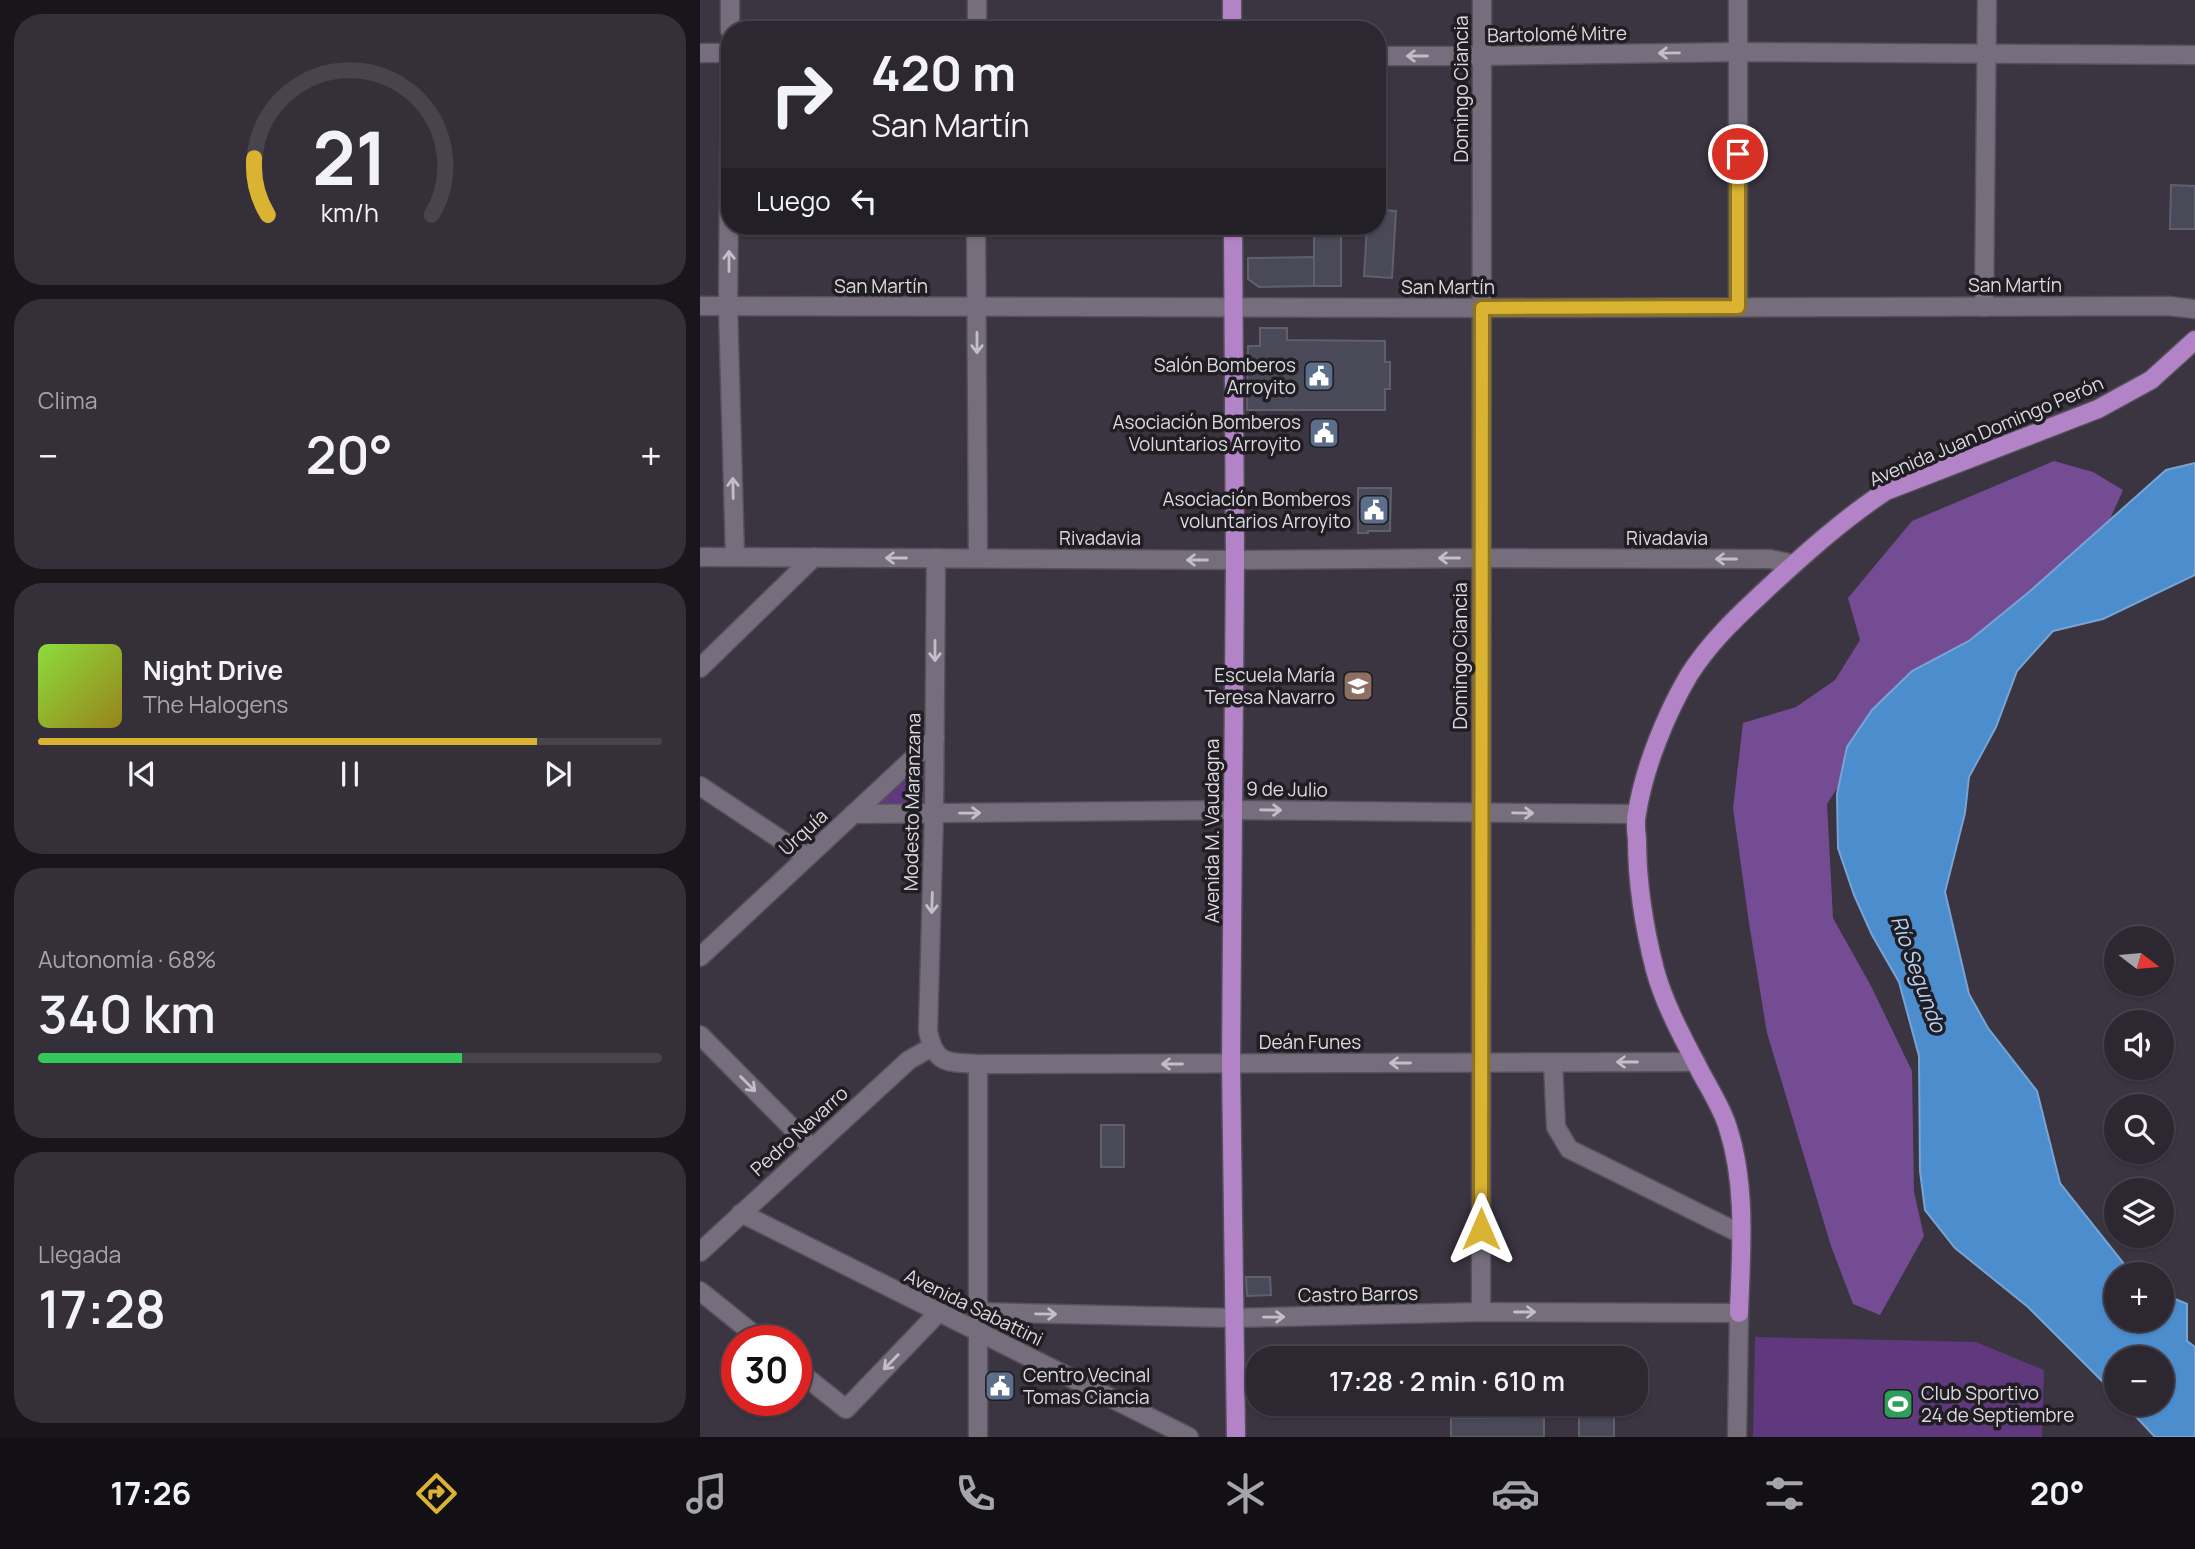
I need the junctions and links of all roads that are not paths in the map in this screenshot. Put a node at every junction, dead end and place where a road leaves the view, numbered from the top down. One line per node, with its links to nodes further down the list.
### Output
1 (730, 0): 7 (street)
2 (977, 0): 8 (street)
3 (1231, 0): 9 (main road)
4 (1482, 0): 16 (street, Domingo Ciancia)
5 (1738, 0): 10 (street)
6 (1987, 0): 11 (street)
7 (730, 21)
8 (977, 21)
9 (1232, 21)
10 (1737, 52): 11 (street, Bartolomé Mitre); 16 (street, Bartolomé Mitre, one-way to 16); 24 (street)
11 (1986, 52): 14 (street, Bartolomé Mitre); 25 (street)
12 (700, 53): 13 (street)
13 (721, 53)
14 (2195, 55)
15 (1386, 56): 16 (street, Bartolomé Mitre, one-way to 15)
16 (1482, 56): 26 (street, Domingo Ciancia)
17 (729, 235): 21 (street, one-way to 17)
18 (976, 235): 22 (street)
19 (1233, 235): 23 (main road, Avenida M. Vaudagna)
20 (700, 306): 21 (street, San Martín)
21 (728, 306): 22 (street, San Martín); 32 (street, one-way to 21)
22 (976, 307): 23 (street, San Martín); 35 (street, one-way to 35)
23 (1233, 307): 26 (street, San Martín); 37 (main road, Avenida M. Vaudagna)
24 (1738, 307): 25 (street, San Martín); 26 (street, San Martín)
25 (1984, 307): 27 (street, San Martín)
26 (1482, 308): 36 (street, Domingo Ciancia)
27 (2195, 309)
28 (2195, 327): 30 (main road)
29 (2195, 340): 30 (main road)
30 (2151, 380): 38 (main road, Avenida Juan Domingo Perón)
31 (700, 557): 32 (street, Rivadavia)
32 (735, 557): 33 (street, Rivadavia)
33 (814, 557): 34 (street, Rivadavia, one-way to 33); 39 (street)
34 (936, 558): 35 (street, Rivadavia); 40 (street, Modesto Maranzana, one-way to 40)
35 (978, 558): 37 (street, Rivadavia, one-way to 35)
36 (1481, 558): 37 (street, Rivadavia, one-way to 37); 38 (street, Rivadavia, one-way to 36); 44 (street, Domingo Ciancia)
37 (1236, 560): 42 (main road, Avenida M. Vaudagna)
38 (1793, 564): 46 (main road, Avenida Juan Domingo Perón)
39 (700, 668)
40 (935, 738): 43 (street, Modesto Maranzana); 45 (street, Urquía)
41 (700, 786): 47 (street)
42 (1234, 810): 43 (street, 9 de Julio, one-way to 42); 44 (street, 9 de Julio, one-way to 44); 53 (main road, Avenida M. Vaudagna)
43 (934, 813): 45 (street, 9 de Julio); 50 (street, Modesto Maranzana, one-way to 50)
44 (1482, 813): 46 (street, 9 de Julio, one-way to 46); 54 (street, Domingo Ciancia)
45 (853, 814): 47 (street, Urquía)
46 (1636, 814): 52 (main road, Avenida Juan Domingo Perón)
47 (807, 857): 48 (street, Urquía)
48 (700, 957)
49 (700, 1035): 56 (street, one-way to 56)
50 (932, 1047): 55 (street, Deán Funes); 56 (street, Pedro Navarro)
51 (1553, 1062): 52 (street, Deán Funes, one-way to 51); 54 (street, Deán Funes); 58 (street)
52 (1696, 1062): 58 (main road, Avenida Juan Domingo Perón)
53 (1231, 1063): 54 (street, Deán Funes, one-way to 53); 55 (street, Deán Funes, one-way to 55); 65 (main road, Avenida M. Vaudagna)
54 (1482, 1063): 62 (street, Domingo Ciancia)
55 (978, 1064): 61 (street)
56 (812, 1148): 57 (street, Pedro Navarro)
57 (741, 1213): 59 (street, Pedro Navarro); 63 (street, Avenida Sabattini)
58 (1741, 1234): 64 (main road, Avenida Juan Domingo Perón)
59 (700, 1252)
60 (700, 1291): 66 (street)
61 (978, 1312): 65 (street, Castro Barros, one-way to 65); 67 (street)
62 (1481, 1312): 64 (street, Castro Barros, one-way to 64); 65 (street, Castro Barros, one-way to 62)
63 (939, 1313): 67 (street, Avenida Sabattini); 68 (street, one-way to 68)
64 (1739, 1313): 72 (street)
65 (1234, 1318): 71 (main road, Avenida M. Vaudagna)
66 (742, 1325)
67 (978, 1332): 69 (street); 70 (street, Avenida Sabattini)
68 (812, 1382)
69 (978, 1437)
70 (1189, 1437)
71 (1236, 1437)
72 (1737, 1437)

